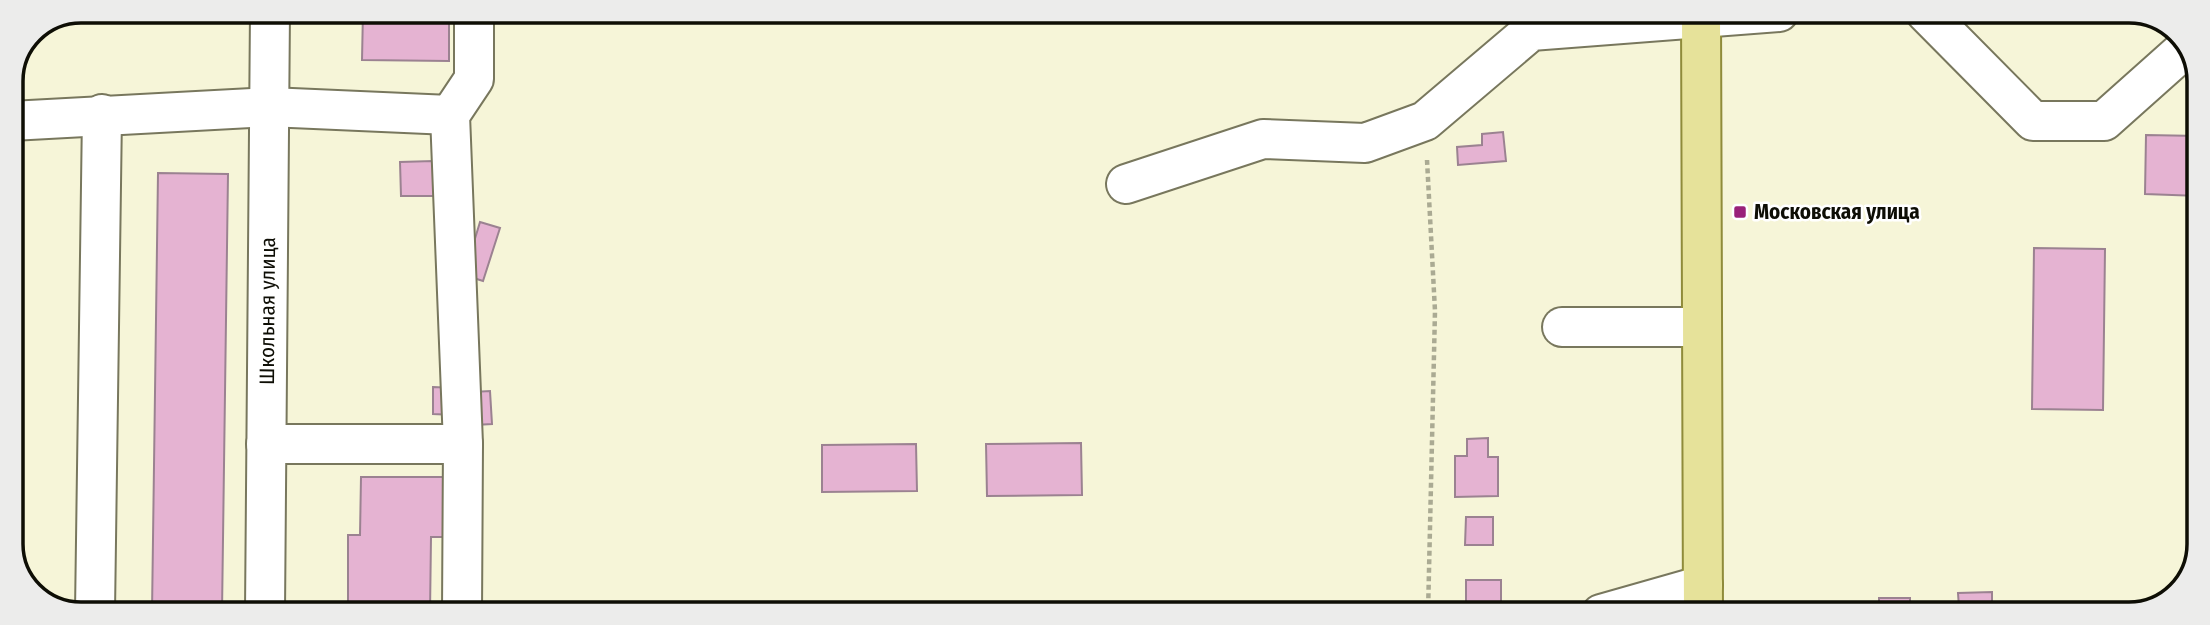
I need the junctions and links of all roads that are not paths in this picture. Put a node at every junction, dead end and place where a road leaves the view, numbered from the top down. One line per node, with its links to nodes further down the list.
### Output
1 (270, 23): 7 (street, Школьная улица)
2 (474, 23): 9 (street)
3 (1529, 23): 11 (street)
4 (1701, 23): 13 (main road)
5 (1936, 23): 6 (street)
6 (2180, 54)
7 (269, 107): 8 (street); 9 (street); 14 (street, Школьная улица)
8 (102, 114): 10 (street); 17 (street)
9 (450, 115): 15 (street)
10 (23, 120)
11 (1126, 184)
12 (1562, 327): 13 (street)
13 (1702, 327): 16 (main road)
14 (267, 444): 15 (street); 18 (street, Школьная улица)
15 (463, 444): 19 (street)
16 (1703, 599): 20 (street)
17 (95, 602)
18 (265, 602)
19 (463, 602)
20 (1683, 602)

